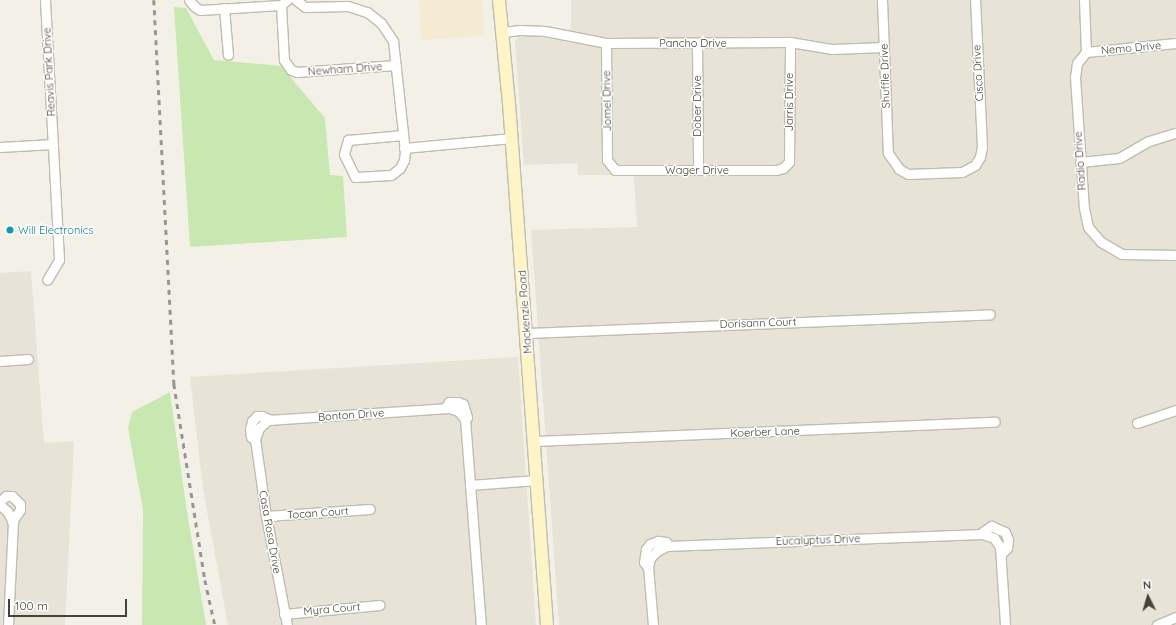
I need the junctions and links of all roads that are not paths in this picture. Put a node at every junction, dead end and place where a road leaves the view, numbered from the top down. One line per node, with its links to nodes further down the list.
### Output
1 (45, 0): 22 (street, Reavis Park Drive)
2 (189, 0): 9 (street)
3 (296, 0): 18 (street)
4 (499, 0): 10 (main road, Mackenzie Road)
5 (882, 0): 15 (street, Shuffle Drive)
6 (975, 0): 25 (street, Cisco Drive)
7 (1084, 0): 16 (street)
8 (284, 2): 9 (street); 18 (street, Newham Drive)
9 (224, 8): 17 (street)
10 (502, 32): 12 (street, Pancho Drive); 21 (main road, Mackenzie Road)
11 (790, 42): 13 (street, Pancho Drive); 15 (street, Pancho Drive); 27 (street, Jarris Drive)
12 (606, 43): 13 (street, Pancho Drive); 26 (street, Jomel Drive)
13 (698, 43): 29 (street, Dober Drive)
14 (1176, 43): 16 (street, Nemo Drive)
15 (884, 47): 25 (street, Shuffle Drive)
16 (1086, 52): 28 (street, Radio Drive)
17 (228, 55)
18 (396, 65): 20 (street)
19 (1176, 133): 28 (street)
20 (403, 135): 24 (street); 24 (street)
21 (512, 138): 24 (street); 33 (main road, Mackenzie Road)
22 (53, 144): 23 (street); 31 (street, Reavis Park Drive)
23 (0, 147)
24 (404, 148)
25 (888, 153)
26 (607, 160): 29 (street, Wager Drive)
27 (789, 162): 29 (street, Wager Drive)
28 (1080, 162): 30 (street, Radio Drive)
29 (698, 170)
30 (1176, 255)
31 (47, 280)
32 (990, 314): 33 (street, Dorisann Court)
33 (526, 333): 42 (main road, Mackenzie Road)
34 (28, 359): 35 (street)
35 (0, 361)
36 (1176, 410): 39 (street)
37 (271, 420): 40 (street, Bonton Drive); 41 (street, Casa Rosa Drive); 44 (street, Bonton Drive)
38 (995, 422): 42 (street, Koerber Lane)
39 (1137, 423)
40 (259, 428): 41 (street, Casa Rosa Drive)
41 (255, 439): 48 (street, Casa Rosa Drive)
42 (534, 441): 43 (main road, Mackenzie Road)
43 (537, 480): 44 (street); 61 (main road, Mackenzie Road)
44 (470, 485): 60 (street, Bonton Drive)
45 (0, 501): 49 (street)
46 (4, 508): 49 (street)
47 (370, 510): 48 (street, Tocan Court)
48 (266, 516): 56 (street, Casa Rosa Drive)
49 (12, 520): 55 (street)
50 (980, 534): 51 (street, Eucalyptus Drive); 52 (street, Eucalyptus Drive); 52 (street, Eucalyptus Drive)
51 (669, 546): 53 (street, Eucalyptus Drive); 53 (street)
52 (1001, 554): 63 (street)
53 (648, 567): 62 (street)
54 (380, 605): 56 (street, Myra Court)
55 (4, 609): 58 (street)
56 (284, 614): 59 (street, Casa Rosa Drive)
57 (1176, 617): 64 (street)
58 (8, 625)
59 (287, 625)
60 (481, 625)
61 (547, 625)
62 (652, 625)
63 (1005, 625)
64 (1157, 625)

